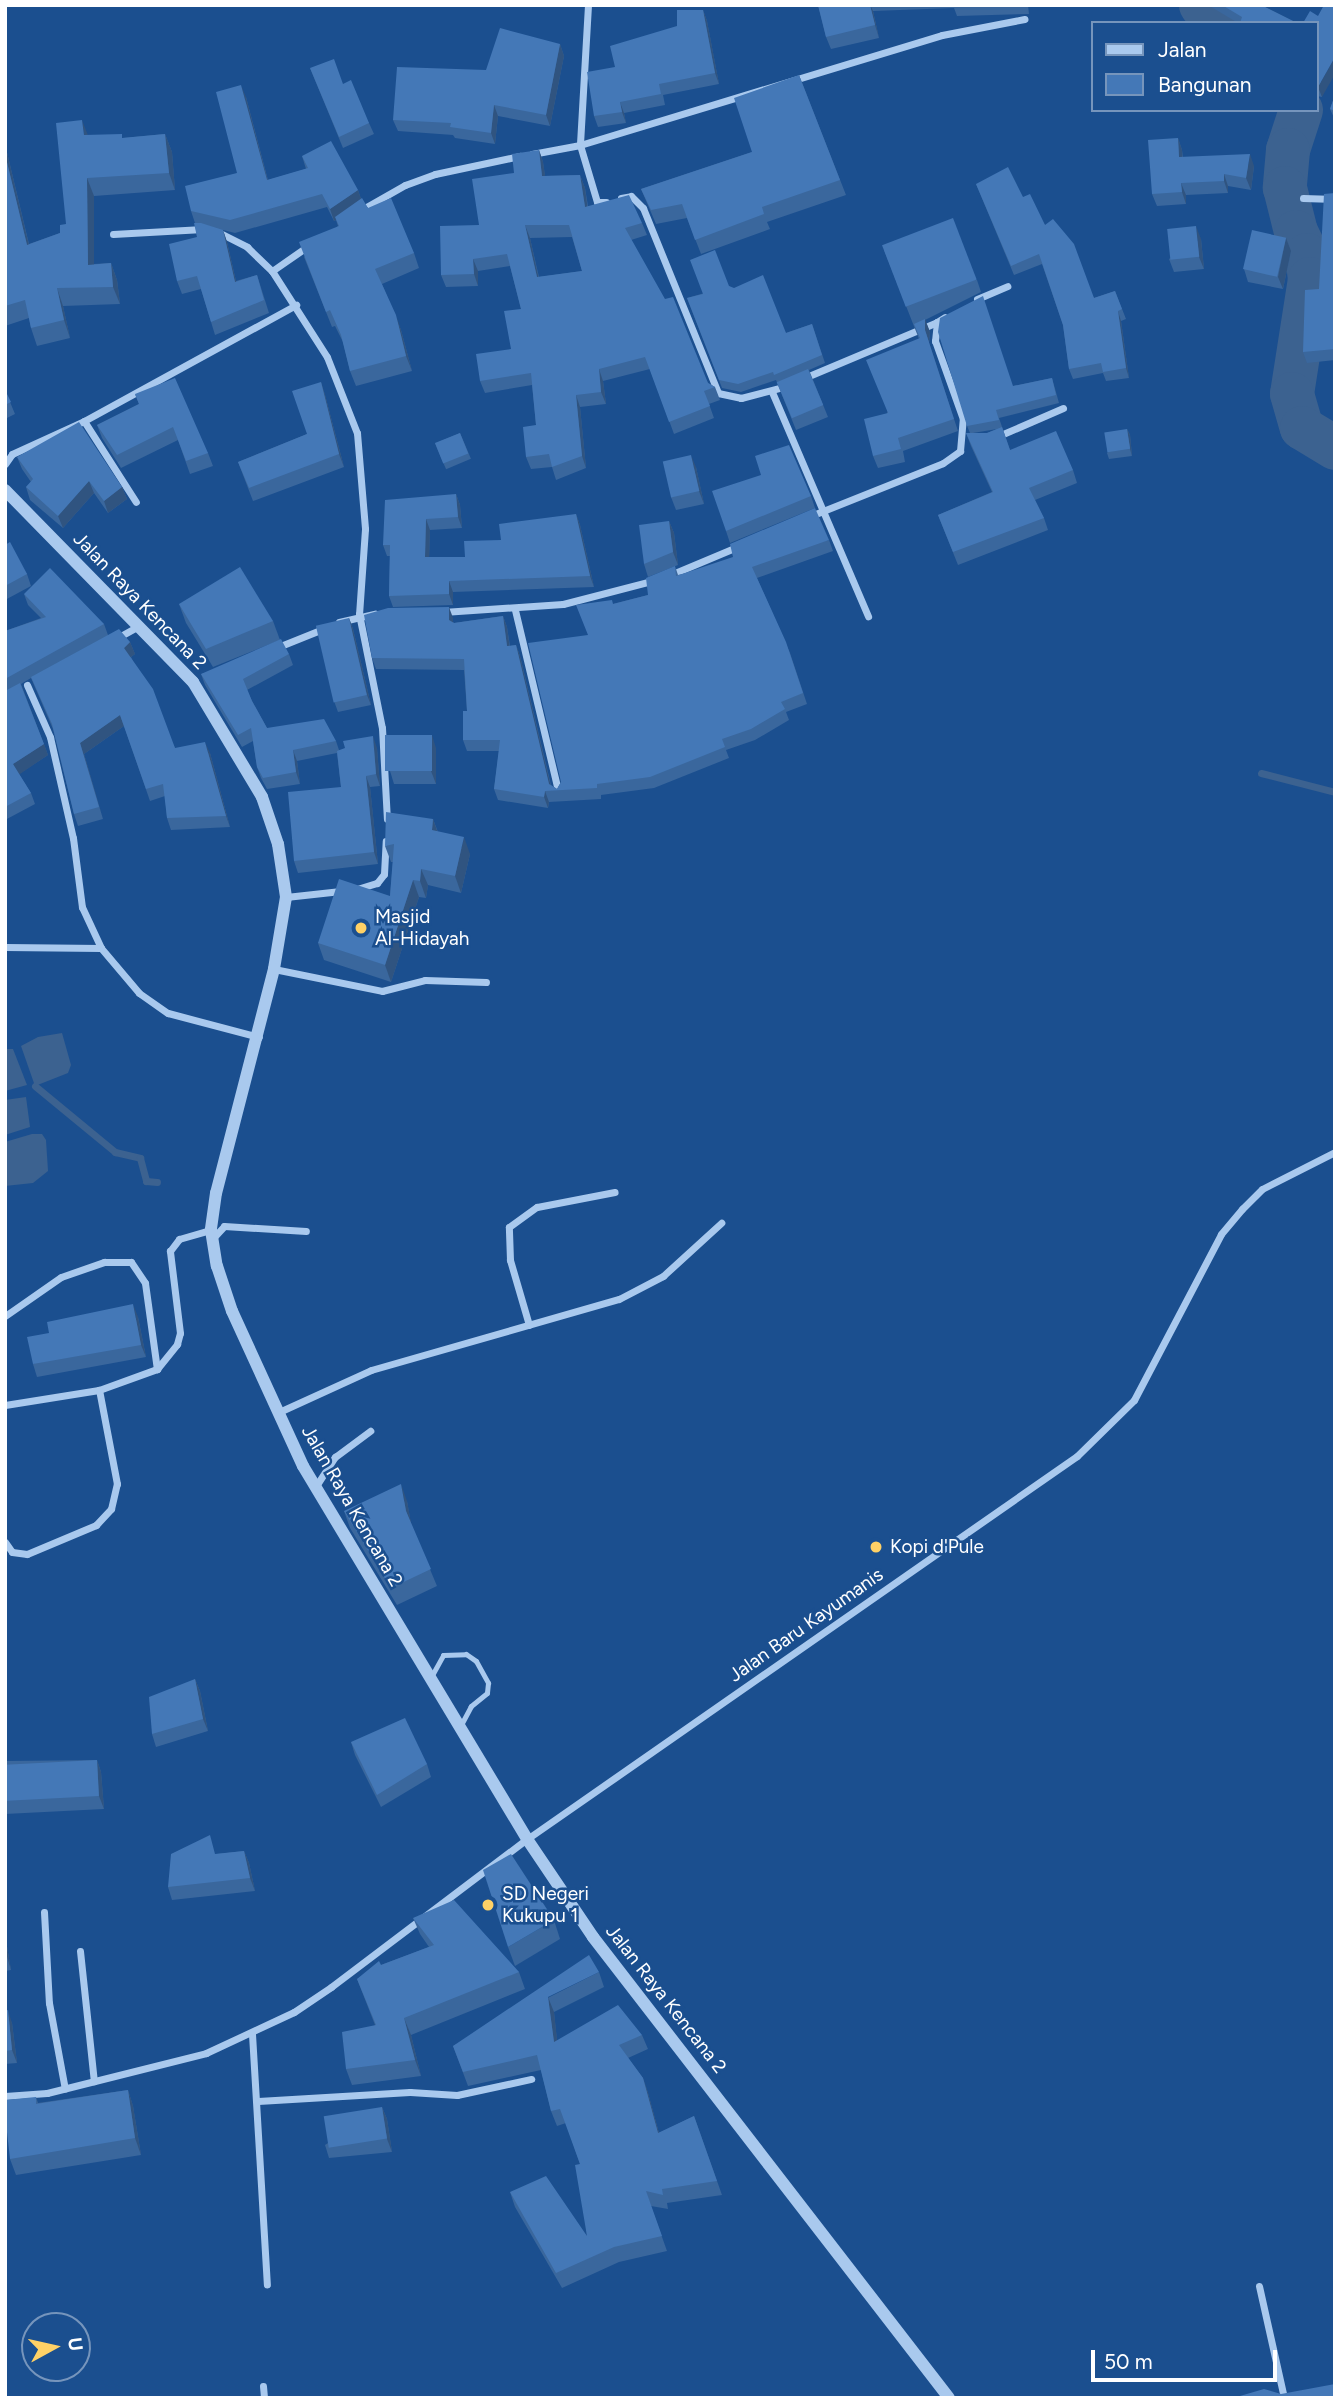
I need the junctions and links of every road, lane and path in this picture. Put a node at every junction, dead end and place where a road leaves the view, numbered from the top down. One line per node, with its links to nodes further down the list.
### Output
1 (588, 5): 3 (street)
2 (1024, 19): 3 (street)
3 (579, 145): 6 (street); 15 (street)
4 (1303, 198): 5 (street)
5 (1335, 199)
6 (357, 214)
7 (113, 234): 9 (street)
8 (314, 242): 9 (street)
9 (272, 271): 11 (street)
10 (1007, 286): 12 (street)
11 (296, 305): 17 (street); 27 (street)
12 (965, 305)
13 (953, 311): 14 (street)
14 (937, 322): 15 (street); 18 (street)
15 (772, 392): 22 (street)
16 (1063, 408): 18 (street)
17 (84, 421): 19 (street); 21 (street)
18 (964, 440): 22 (street)
19 (5, 464)
20 (5, 490): 30 (street, Jalan Raya Kencana 2)
21 (136, 502)
22 (822, 511): 23 (street); 29 (street)
23 (797, 522)
24 (746, 543): 25 (street)
25 (515, 610): 26 (street); 38 (street)
26 (437, 612)
27 (359, 614): 28 (street); 32 (street); 39 (street)
28 (385, 614)
29 (868, 616)
30 (141, 625): 31 (street); 35 (street, Jalan Raya Kencana 2)
31 (107, 643)
32 (270, 650)
33 (206, 676): 35 (street)
34 (39, 679): 36 (street)
35 (193, 682): 39 (street, Jalan Raya Kencana 2)
36 (27, 685): 37 (street); 41 (street)
37 (16, 691)
38 (559, 794)
39 (286, 897): 42 (street, Jalan Raya Kencana 2)
40 (5, 947): 41 (street)
41 (101, 948): 44 (street)
42 (274, 969): 43 (street); 44 (street, Jalan Raya Kencana 2)
43 (486, 982)
44 (259, 1037): 49 (street, Jalan Raya Kencana 2)
45 (1335, 1152): 61 (street, Jalan Baru Kayumanis)
46 (615, 1192): 51 (street)
47 (721, 1223): 51 (street)
48 (306, 1231): 49 (street)
49 (212, 1234): 52 (street); 55 (street, Jalan Raya Kencana 2)
50 (5, 1316): 52 (street)
51 (529, 1325): 55 (street)
52 (157, 1369): 53 (street)
53 (99, 1390): 54 (street); 58 (street)
54 (5, 1405)
55 (279, 1412): 57 (street, Jalan Raya Kencana 2)
56 (370, 1431): 57 (street)
57 (316, 1486): 59 (street, Jalan Raya Kencana 2)
58 (5, 1542)
59 (430, 1678): 60 (street, Jalan Raya Kencana 2); 60 (lane)
60 (460, 1727): 61 (street, Jalan Raya Kencana 2)
61 (527, 1839): 64 (street, Jalan Baru Kayumanis); 74 (street, Jalan Raya Kencana 2)
62 (44, 1912): 67 (street)
63 (80, 1951): 66 (street)
64 (252, 2034): 66 (street, Jalan Baru Kayumanis); 69 (street)
65 (531, 2079): 69 (street)
66 (94, 2081): 67 (street, Jalan Baru Kayumanis)
67 (65, 2089): 68 (street, Jalan Baru Kayumanis)
68 (5, 2096)
69 (257, 2101): 70 (street)
70 (267, 2285)
71 (1259, 2286): 75 (street)
72 (263, 2386): 73 (street)
73 (264, 2398)
74 (949, 2398)
75 (1284, 2398)

